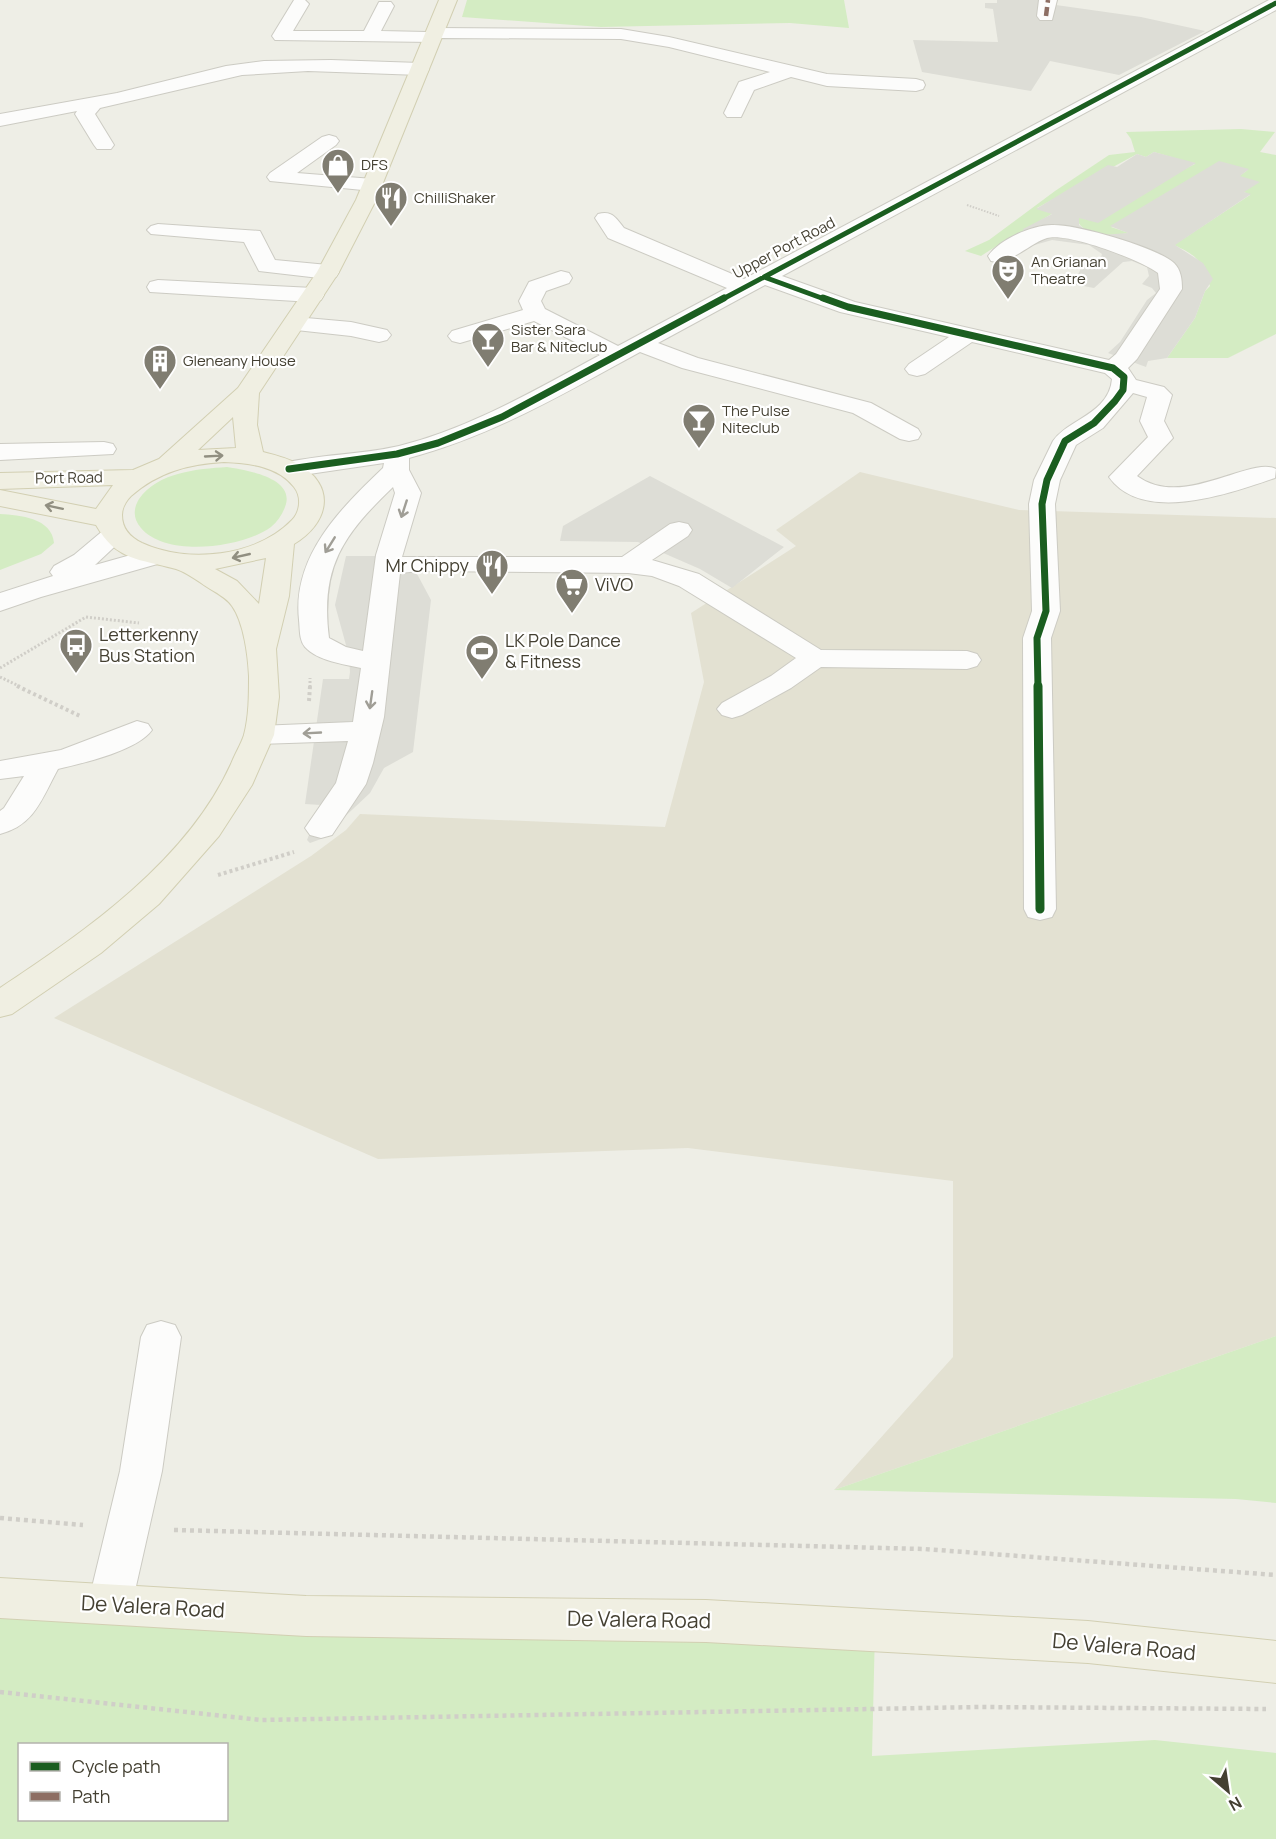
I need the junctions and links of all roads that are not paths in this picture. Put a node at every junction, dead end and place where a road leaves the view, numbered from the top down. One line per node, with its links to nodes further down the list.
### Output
1 (448, 0): 5 (main road)
2 (1276, 3): 21 (street, Upper Port Road)
3 (300, 4): 6 (street)
4 (385, 6): 6 (street)
5 (434, 35): 6 (street); 7 (main road); 8 (street)
6 (370, 36)
7 (420, 69): 10 (street); 15 (main road)
8 (790, 71): 9 (street); 11 (street)
9 (916, 85)
10 (93, 104): 12 (street); 14 (street)
11 (734, 113)
12 (0, 120)
13 (329, 141): 15 (street)
14 (104, 145)
15 (373, 185): 19 (main road)
16 (605, 218): 21 (street)
17 (158, 230): 19 (street)
18 (999, 256): 32 (street)
19 (328, 272): 23 (main road)
20 (561, 278): 24 (street)
21 (754, 282): 27 (street); 29 (street, Upper Port Road)
22 (158, 287): 23 (street)
23 (313, 295): 25 (main road)
24 (536, 313): 28 (street); 30 (street)
25 (295, 324): 26 (street); 33 (main road)
26 (379, 335)
27 (967, 335): 31 (street); 32 (street)
28 (460, 336)
29 (639, 344): 30 (street, Upper Port Road); 34 (street)
30 (618, 355): 38 (street, Upper Port Road)
31 (917, 369)
32 (1119, 376): 41 (street); 66 (street)
33 (247, 393): 37 (main road); 39 (main road)
34 (909, 434)
35 (104, 449): 36 (street)
36 (0, 452)
37 (252, 457): 39 (main road, one-way to 37); 40 (main road)
38 (397, 462): 40 (street, Upper Port Road); 51 (street, one-way to 51); 57 (street, one-way to 57)
39 (169, 463): 42 (main road)
40 (289, 469): 47 (main road)
41 (1266, 474)
42 (138, 477): 43 (main road, Port Road); 45 (main road)
43 (0, 481)
44 (0, 498): 45 (main road, Port Road, one-way to 44)
45 (111, 527): 48 (main road); 52 (street)
46 (679, 530): 50 (street)
47 (281, 542): 49 (main road, one-way to 49); 54 (main road)
48 (152, 557): 49 (main road); 52 (street)
49 (184, 562): 54 (main road)
50 (628, 565): 51 (street); 55 (street)
51 (387, 566): 57 (street)
52 (31, 591): 53 (street)
53 (0, 603)
54 (262, 650): 60 (main road)
55 (815, 658): 56 (street); 58 (street)
56 (967, 660)
57 (376, 663): 59 (street, one-way to 59)
58 (732, 709)
59 (364, 731): 60 (street, one-way to 60); 65 (street)
60 (259, 735): 67 (main road)
61 (125, 736): 62 (street)
62 (46, 764): 63 (street); 64 (street)
63 (0, 770)
64 (0, 824)
65 (321, 828)
66 (1040, 909)
67 (0, 1005)
68 (161, 1337): 70 (street)
69 (0, 1598): 70 (main road, De Valera Road)
70 (110, 1604): 71 (main road, De Valera Road)
71 (1276, 1662)

